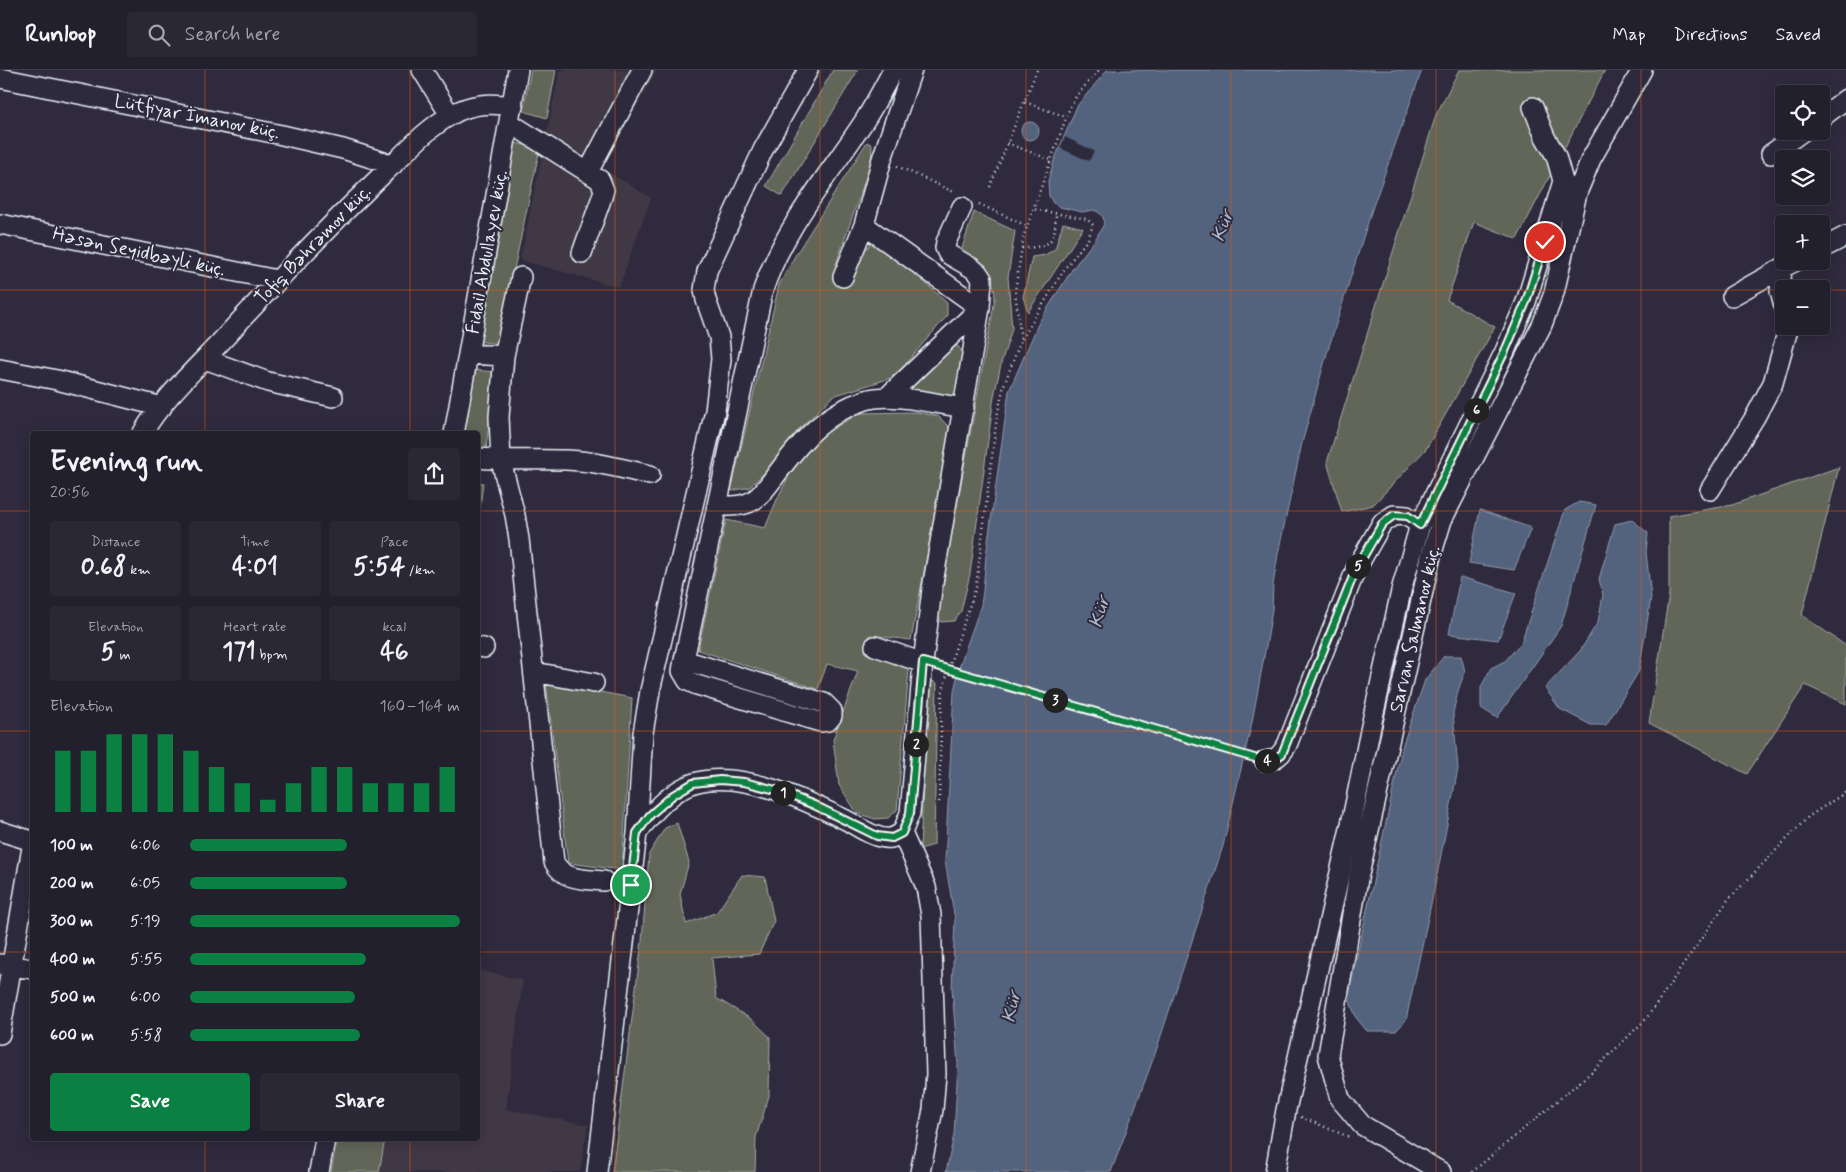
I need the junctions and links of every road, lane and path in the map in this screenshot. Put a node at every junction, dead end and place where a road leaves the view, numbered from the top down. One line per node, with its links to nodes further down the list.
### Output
1 (422, 70): 16 (street)
2 (518, 70): 15 (street, Fidail Abdullayev küç.)
3 (642, 70): 23 (street)
4 (808, 70): 68 (street)
5 (893, 70): 56 (street)
6 (912, 70): 29 (street)
7 (1038, 70): 12 (path)
8 (1099, 70): 17 (path)
9 (1642, 70): 81 (street, Sarvan Salmanov küç.)
10 (0, 78): 22 (street, Lütfiyar İmanov küç.)
11 (1846, 99): 14 (street)
12 (1025, 101): 17 (path); 19 (path)
13 (1534, 107): 57 (street)
14 (1830, 111)
15 (511, 114): 16 (street, Tofiq Bəhrəmov küç.); 23 (street); 42 (street, Fidail Abdullayev küç.)
16 (450, 115): 22 (street, Tofiq Bəhrəmov küç.)
17 (1066, 117): 21 (path)
18 (1790, 140): 20 (street)
19 (1007, 143): 21 (path); 24 (path)
20 (1771, 154)
21 (1050, 160): 26 (path)
22 (393, 165): 37 (street, Tofiq Bəhrəmov küç.)
23 (588, 172): 33 (street)
24 (990, 187)
25 (962, 208): 39 (street)
26 (1033, 210): 27 (path); 32 (path)
27 (1056, 214): 32 (path); 41 (path)
28 (0, 224): 37 (street, Həsən Seyidbəyli küç.)
29 (864, 226): 36 (street); 39 (street)
30 (1846, 236): 31 (street)
31 (1830, 244)
32 (1022, 248): 41 (path)
33 (582, 253)
34 (1780, 270): 38 (street)
35 (521, 277): 43 (street)
36 (843, 277)
37 (277, 280): 44 (street, Tofiq Bəhrəmov küç.)
38 (1732, 296)
39 (980, 308): 47 (street); 49 (street)
40 (1786, 335): 55 (street)
41 (1021, 340): 61 (path)
42 (468, 354): 43 (street); 51 (street, Fidail Abdullayev küç.)
43 (504, 356): 53 (street)
44 (205, 359): 46 (street); 48 (street, Tofiq Bəhrəmov küç.)
45 (0, 369): 48 (street)
46 (333, 397)
47 (887, 397): 49 (street); 56 (street)
48 (162, 407): 50 (street, Tofiq Bəhrəmov küç.)
49 (964, 408): 60 (street)
50 (144, 431)
51 (455, 431)
52 (480, 458): 53 (street)
53 (501, 461): 54 (street); 62 (street)
54 (650, 475)
55 (1710, 490)
56 (717, 506): 59 (street)
57 (1420, 525): 64 (street); 80 (street)
58 (875, 646): 60 (street)
59 (684, 660): 59 (street)
60 (923, 662): 61 (path, bridge); 69 (street)
61 (948, 670): 64 (path, bridge); 66 (path)
62 (534, 672): 63 (street); 72 (street)
63 (594, 683)
64 (1265, 761)
65 (1846, 792): 82 (path)
66 (939, 802)
67 (0, 831): 70 (street)
68 (637, 833): 69 (street); 78 (street)
69 (902, 833): 79 (street)
70 (30, 840)
71 (30, 856): 73 (street)
72 (604, 881)
73 (6, 965): 74 (street); 75 (street)
74 (30, 969)
75 (0, 1034)
76 (325, 1141): 77 (street)
77 (319, 1172)
78 (597, 1172)
79 (920, 1172)
80 (1275, 1172)
81 (1441, 1172)
82 (1472, 1172)

